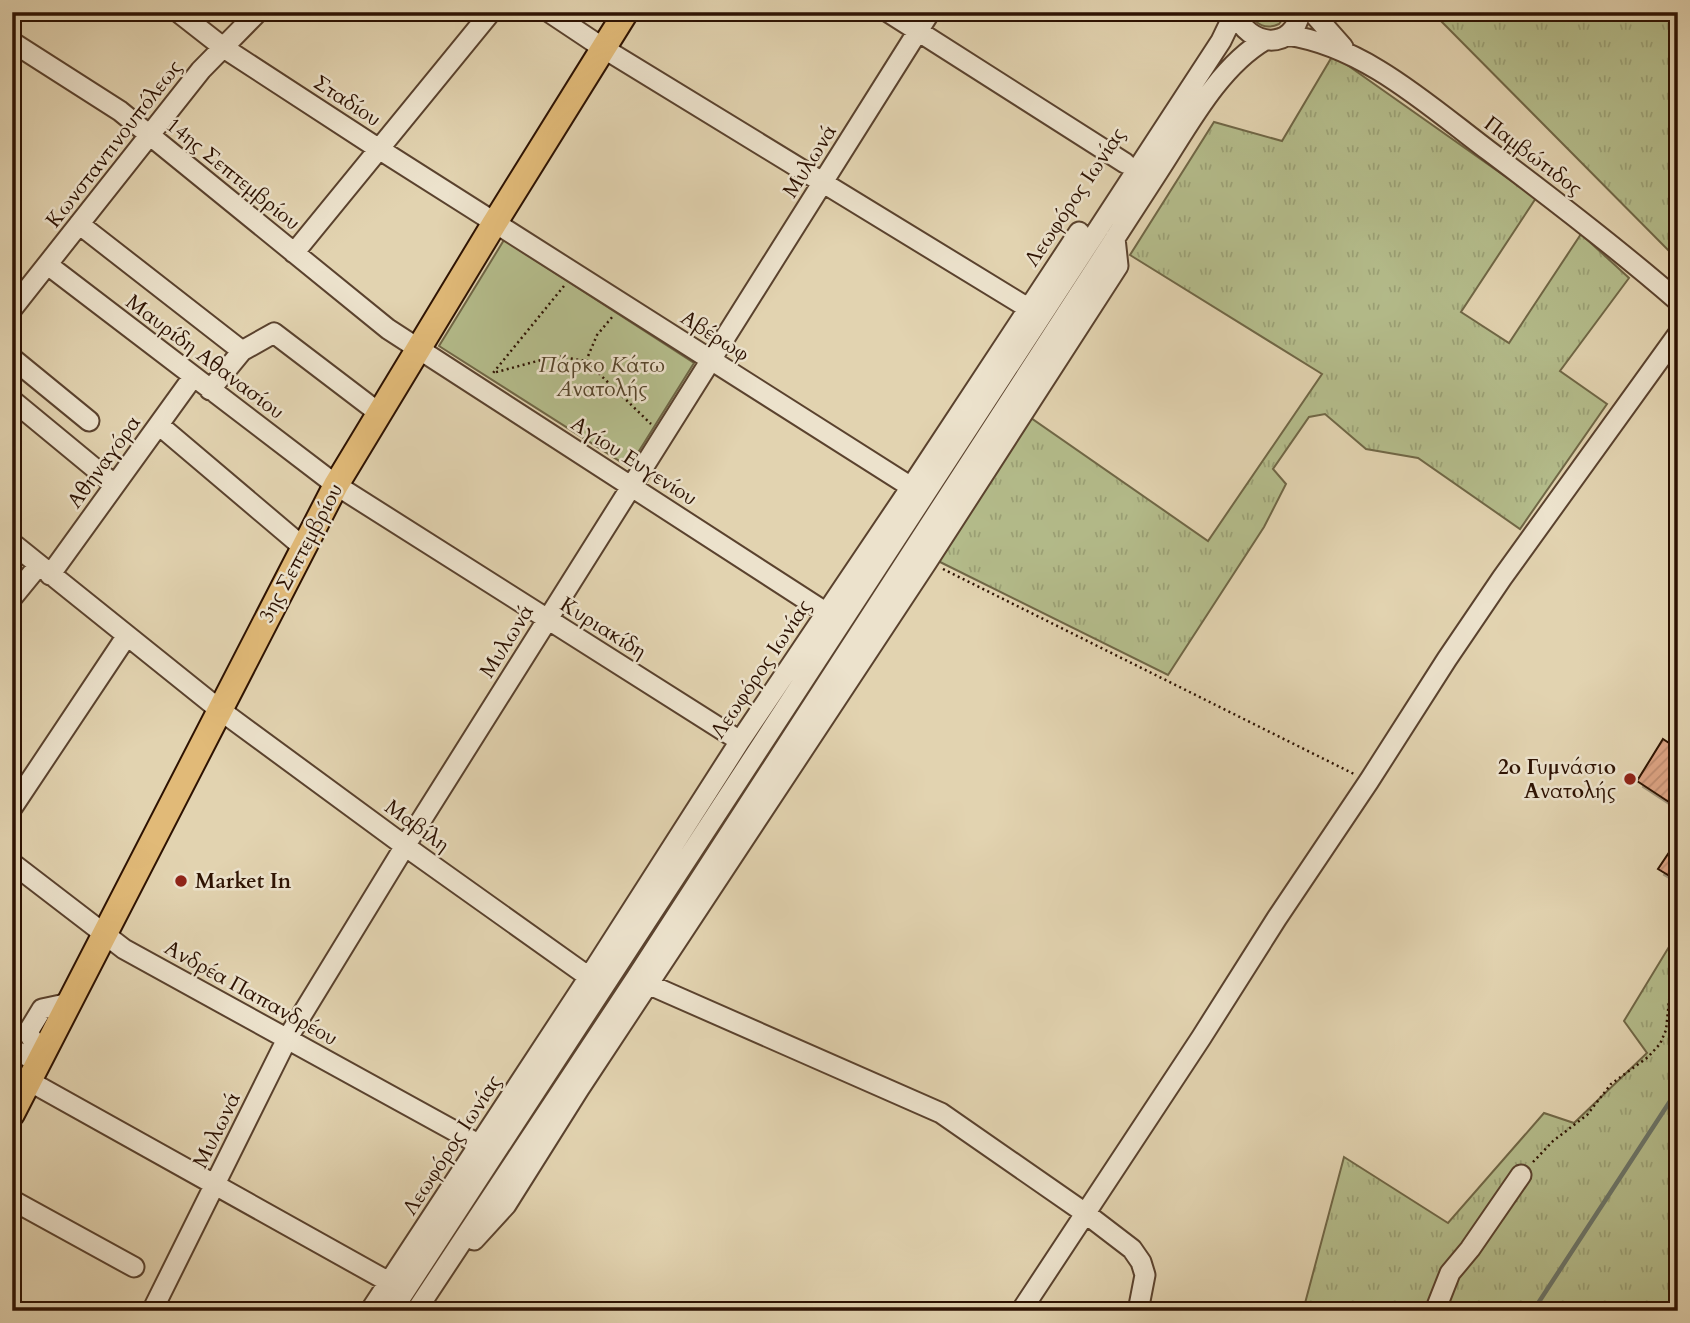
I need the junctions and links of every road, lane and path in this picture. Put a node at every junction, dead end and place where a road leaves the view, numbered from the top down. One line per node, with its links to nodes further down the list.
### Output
1 (178, 12): 15 (street, Σταδίου)
2 (258, 12): 15 (street, Κωνσταντινουπόλεως)
3 (491, 12): 20 (street)
4 (549, 12): 16 (street)
5 (626, 12): 16 (main road, 3ης Σεπτεμβρίου)
6 (888, 12): 11 (street)
7 (930, 12): 11 (street, Μυλωνά)
8 (1235, 12): 13 (street); 18 (street, Λεωφόρος Ιωνίας)
9 (1300, 12): 12 (street)
10 (1312, 12): 17 (street, Παμβώτιδος)
11 (918, 32): 21 (street); 22 (street, Μυλωνά)
12 (1287, 34): 13 (street); 17 (street, Παμβώτιδος)
13 (1265, 40): 25 (street)
14 (12, 42): 19 (street, 14ης Σεπτεμβρίου)
15 (224, 48): 19 (street, Κωνσταντινουπόλεως); 20 (street, Σταδίου)
16 (603, 48): 22 (street); 23 (main road, 3ης Σεπτεμβρίου)
17 (1354, 57): 29 (street, Παμβώτιδος)
18 (1204, 66): 21 (street, Λεωφόρος Ιωνίας); 82 (street, Λεωφόρος Ιωνίας)
19 (149, 135): 24 (street, Κωνσταντινουπόλεως); 26 (street, 14ης Σεπτεμβρίου)
20 (379, 149): 23 (street, Σταδίου); 26 (street)
21 (1125, 163): 31 (street, Λεωφόρος Ιωνίας)
22 (823, 183): 31 (street); 37 (street, Μυλωνά)
23 (494, 223): 28 (street, Αβέρωφ); 34 (main road, 3ης Σεπτεμβρίου)
24 (79, 224): 27 (street, Κωνσταντινουπόλεως); 35 (street)
25 (1115, 238): 52 (street); 77 (street)
26 (294, 253): 34 (street, 14ης Σεπτεμβρίου)
27 (48, 265): 32 (street, Κωνσταντινουπόλεως); 39 (street, Μαυρίδη Αθανασίου)
28 (574, 274): 30 (street, Αβέρωφ); 38 (path)
29 (1678, 301)
30 (621, 303): 37 (street, Αβέρωφ); 38 (path)
31 (1028, 308): 49 (street, Λεωφόρος Ιωνίας)
32 (12, 309)
33 (1678, 334): 60 (street)
34 (418, 349): 42 (main road, 3ης Σεπτεμβρίου); 48 (street, Αγίου Ευγενίου)
35 (242, 351): 40 (street); 42 (street)
36 (12, 358): 43 (street)
37 (711, 360): 45 (street, Μυλωνά); 49 (street, Αβέρωφ)
38 (586, 361): 45 (path)
39 (193, 377): 40 (street, Μαυρίδη Αθανασίου); 44 (street, Αθηναγόρα)
40 (210, 390): 47 (street, Μαυρίδη Αθανασίου)
41 (12, 400): 46 (street)
42 (379, 413): 47 (main road, 3ης Σεπτεμβρίου)
43 (89, 421)
44 (159, 425): 46 (street, Αθηναγόρα); 51 (street)
45 (663, 436): 48 (street, Μυλωνά)
46 (115, 485): 53 (street, Αθηναγόρα)
47 (336, 485): 51 (main road, 3ης Σεπτεμβρίου); 56 (street, Κυριακίδη)
48 (631, 486): 55 (street, Αγίου Ευγενίου); 56 (street, Μυλωνά)
49 (911, 487): 55 (street, Λεωφόρος Ιωνίας)
50 (12, 543): 53 (street, Μαβίλη)
51 (303, 547): 58 (main road, 3ης Σεπτεμβρίου)
52 (927, 562): 60 (path); 67 (street)
53 (44, 570): 54 (street, Αθηναγόρα); 57 (street, Μαβίλη)
54 (12, 598)
55 (825, 612): 59 (street, Λεωφόρος Ιωνίας)
56 (548, 620): 59 (street, Κυριακίδη); 62 (street, Μυλωνά)
57 (126, 637): 58 (street, Μαβίλη); 61 (street)
58 (220, 710): 62 (street, Μαβίλη); 64 (main road, 3ης Σεπτεμβρίου)
59 (740, 741): 66 (street, Λεωφόρος Ιωνίας)
60 (1370, 781): 76 (street)
61 (12, 808)
62 (405, 846): 66 (street, Μαβίλη); 68 (street, Μυλωνά)
63 (12, 863): 64 (street, Ανδρέα Παπανδρέου)
64 (104, 936): 68 (street, Ανδρέα Παπανδρέου); 70 (main road, 3ης Σεπτεμβρίου)
65 (1678, 976): 73 (path)
66 (589, 977): 72 (street, Λεωφόρος Ιωνίας)
67 (650, 985): 76 (street); 77 (street)
68 (287, 1039): 72 (street, Ανδρέα Παπανδρέου); 74 (street, Μυλωνά)
69 (12, 1049): 70 (street)
70 (37, 1067): 71 (main road, 3ης Σεπτεμβρίου); 74 (street)
71 (12, 1114)
72 (480, 1144): 79 (street, Λεωφόρος Ιωνίας)
73 (1521, 1175): 86 (street)
74 (215, 1185): 79 (street); 80 (street, Μυλωνά)
75 (12, 1200): 78 (street)
76 (1085, 1213): 84 (street); 85 (street)
77 (456, 1251): 83 (street)
78 (134, 1267)
79 (389, 1282): 81 (street, Λεωφόρος Ιωνίας)
80 (152, 1311)
81 (370, 1311)
82 (392, 1311)
83 (416, 1311)
84 (1021, 1311)
85 (1138, 1311)
86 (1435, 1311)

